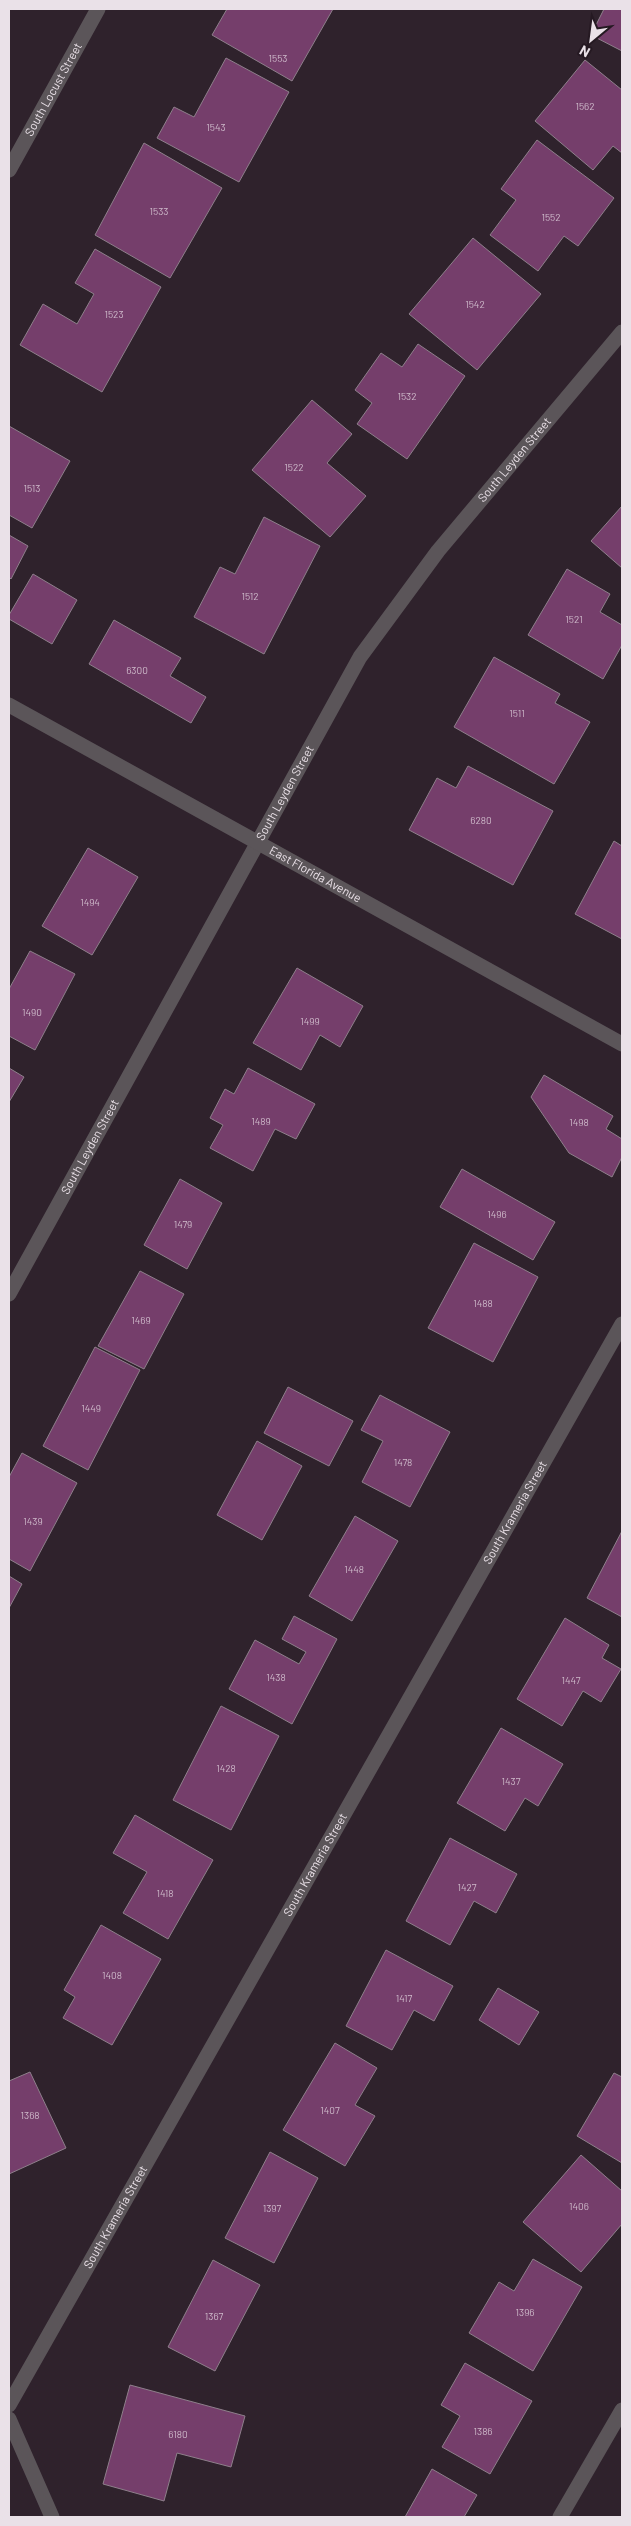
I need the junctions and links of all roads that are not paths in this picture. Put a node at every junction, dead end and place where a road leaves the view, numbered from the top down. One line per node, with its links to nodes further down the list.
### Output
1 (98, 9): 2 (street, South Locust Street)
2 (9, 170)
3 (622, 332): 5 (street, South Leyden Street)
4 (9, 705): 5 (street, East Florida Avenue)
5 (257, 844): 6 (street, East Florida Avenue); 7 (street, South Leyden Street)
6 (622, 1044)
7 (9, 1294)
8 (622, 1324): 9 (street, South Krameria Street)
9 (9, 2405)
10 (622, 2410): 13 (street)
11 (9, 2419): 12 (street)
12 (52, 2517)
13 (560, 2517)

